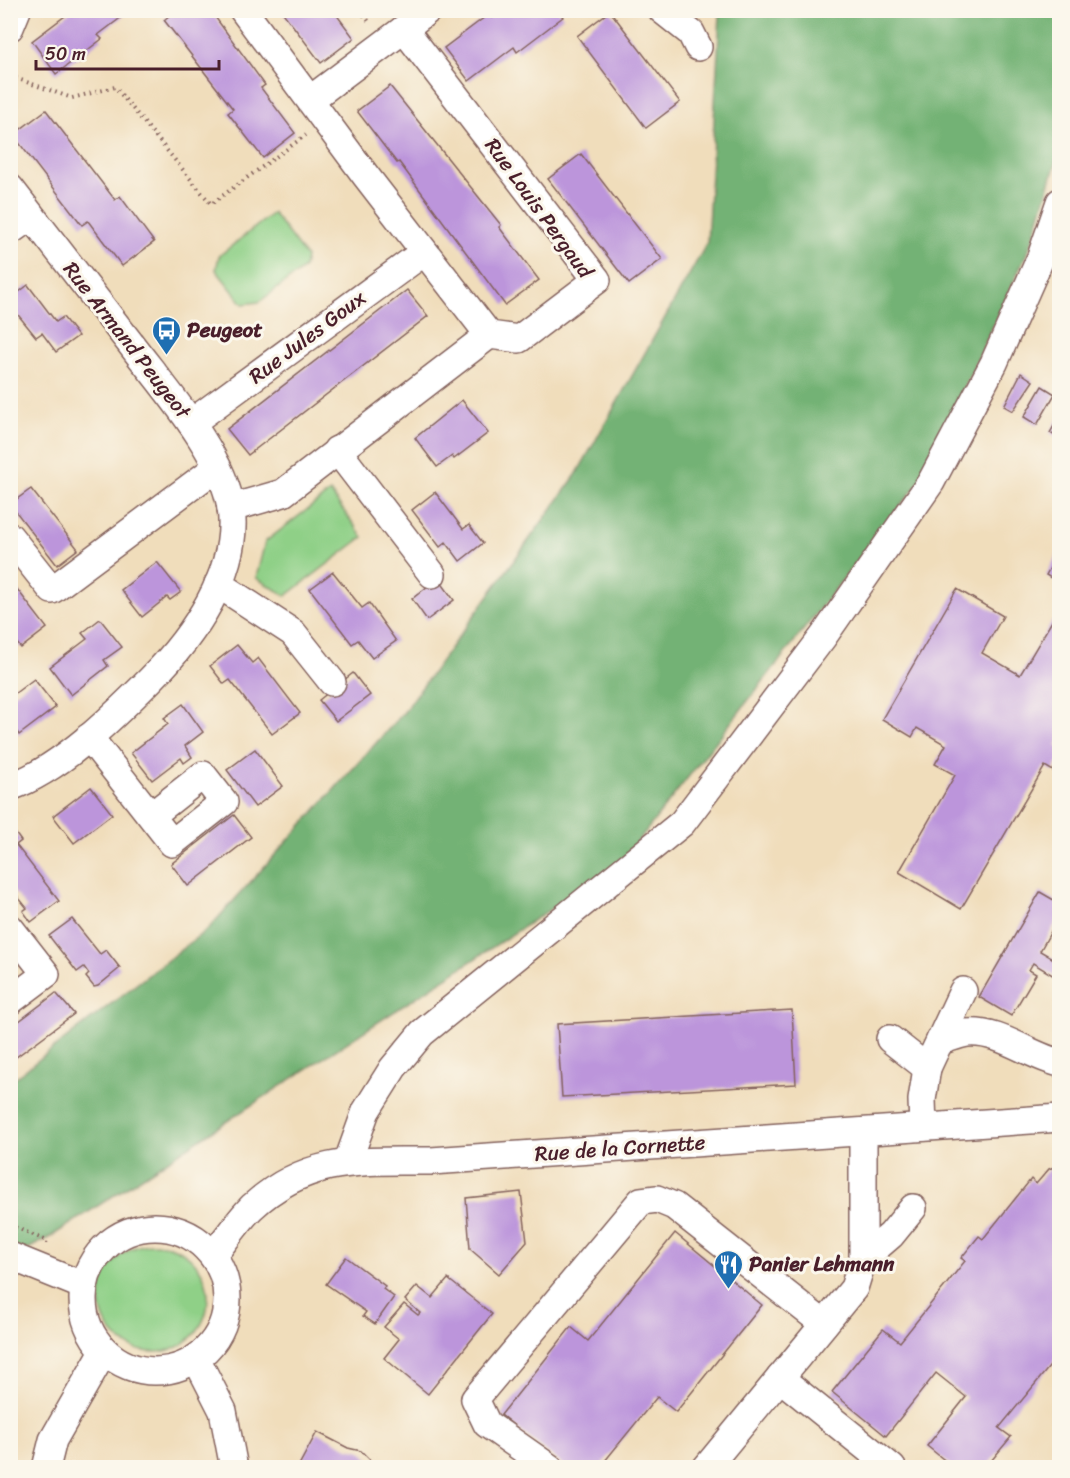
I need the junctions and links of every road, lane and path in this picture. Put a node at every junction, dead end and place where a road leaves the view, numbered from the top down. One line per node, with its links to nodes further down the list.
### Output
1 (17, 10): 5 (street)
2 (243, 10): 9 (street)
3 (428, 10): 6 (street)
4 (662, 10): 7 (street)
5 (10, 27)
6 (404, 29): 9 (street); 15 (street, Rue Louis Pergaud)
7 (698, 47)
8 (10, 76): 10 (path)
9 (311, 99): 10 (street)
10 (326, 121): 14 (street)
11 (10, 188): 13 (street, Rue Armand Peugeot)
12 (1059, 202): 37 (street)
13 (21, 223): 16 (street, Rue Armand Peugeot)
14 (424, 252): 15 (street); 16 (street, Rue Jules Goux)
15 (489, 335): 17 (street)
16 (191, 423): 18 (street, Rue Armand Peugeot)
17 (337, 450): 19 (street); 21 (street)
18 (217, 467): 19 (street, Rue Armand Peugeot); 20 (street)
19 (231, 508): 22 (street, Rue Armand Peugeot)
20 (10, 537)
21 (432, 574)
22 (218, 584): 23 (street); 24 (street, Rue Armand Peugeot)
23 (332, 681)
24 (89, 737): 25 (street, Rue Armand Peugeot); 26 (street)
25 (10, 787)
26 (151, 816)
27 (10, 928): 29 (street)
28 (963, 992): 31 (street)
29 (10, 1001)
30 (890, 1039): 33 (street)
31 (940, 1041): 32 (street); 33 (street)
32 (1059, 1063)
33 (927, 1068): 35 (street)
34 (1059, 1118): 35 (street, Rue de la Cornette)
35 (923, 1127): 36 (street, Rue de la Cornette)
36 (863, 1132): 37 (street, Rue de la Cornette); 41 (street)
37 (348, 1161): 39 (street, Rue de la Cornette)
38 (913, 1208): 41 (street)
39 (214, 1254): 42 (street); 45 (street)
40 (10, 1256): 42 (street)
41 (863, 1259): 43 (street)
42 (84, 1286): 44 (street)
43 (824, 1324): 46 (street); 49 (street)
44 (104, 1351): 45 (street); 47 (street)
45 (196, 1358): 48 (street)
46 (780, 1378): 50 (street); 51 (street)
47 (46, 1467)
48 (234, 1467)
49 (550, 1467)
50 (706, 1467)
51 (892, 1467)

